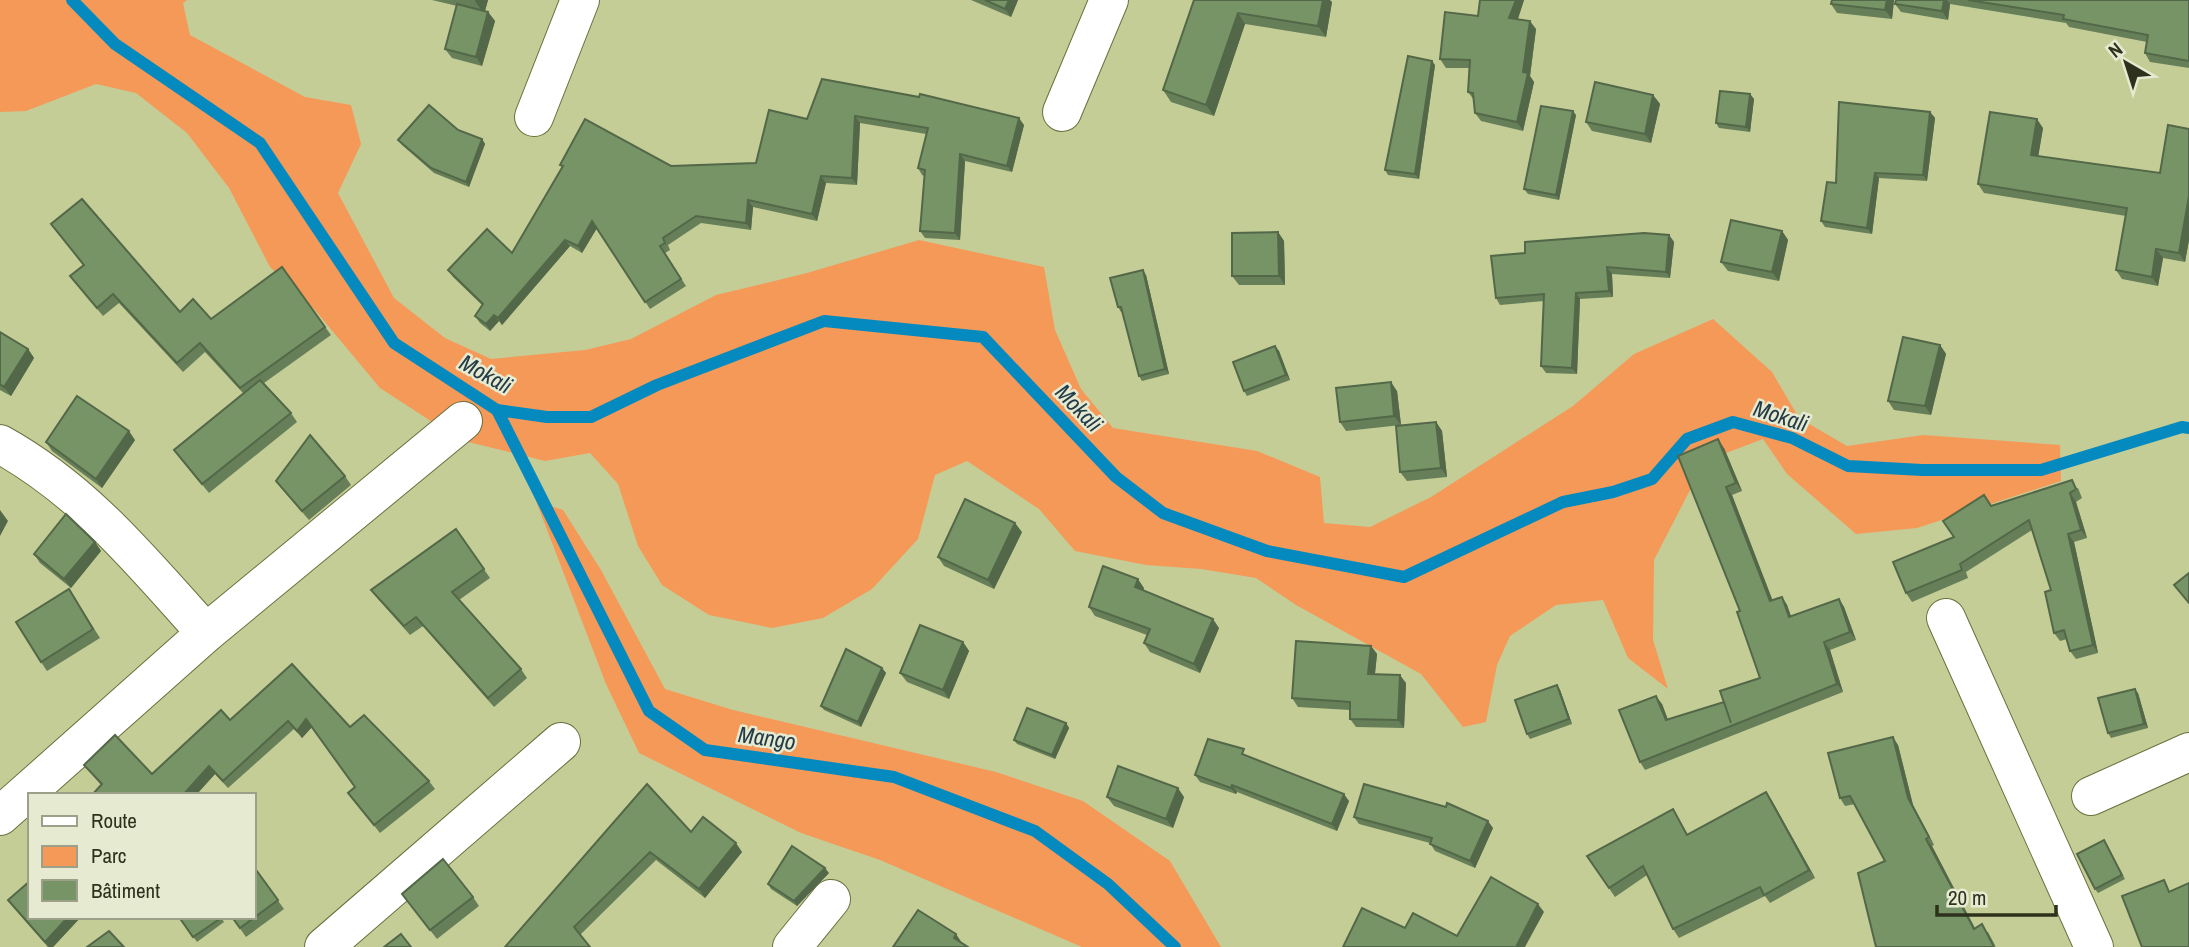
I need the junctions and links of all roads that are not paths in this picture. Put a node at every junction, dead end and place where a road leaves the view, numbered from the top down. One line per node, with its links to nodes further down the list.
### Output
1 (580, 0): 4 (street)
2 (1109, 0): 3 (street)
3 (1062, 112)
4 (534, 117)
5 (463, 421): 8 (street)
6 (0, 444): 8 (street)
7 (1946, 618): 16 (street)
8 (206, 633): 12 (street)
9 (561, 742): 14 (street)
10 (2189, 752): 11 (street)
11 (2091, 796)
12 (0, 816)
13 (831, 899): 15 (street)
14 (324, 947)
15 (792, 947)
16 (2094, 947)

